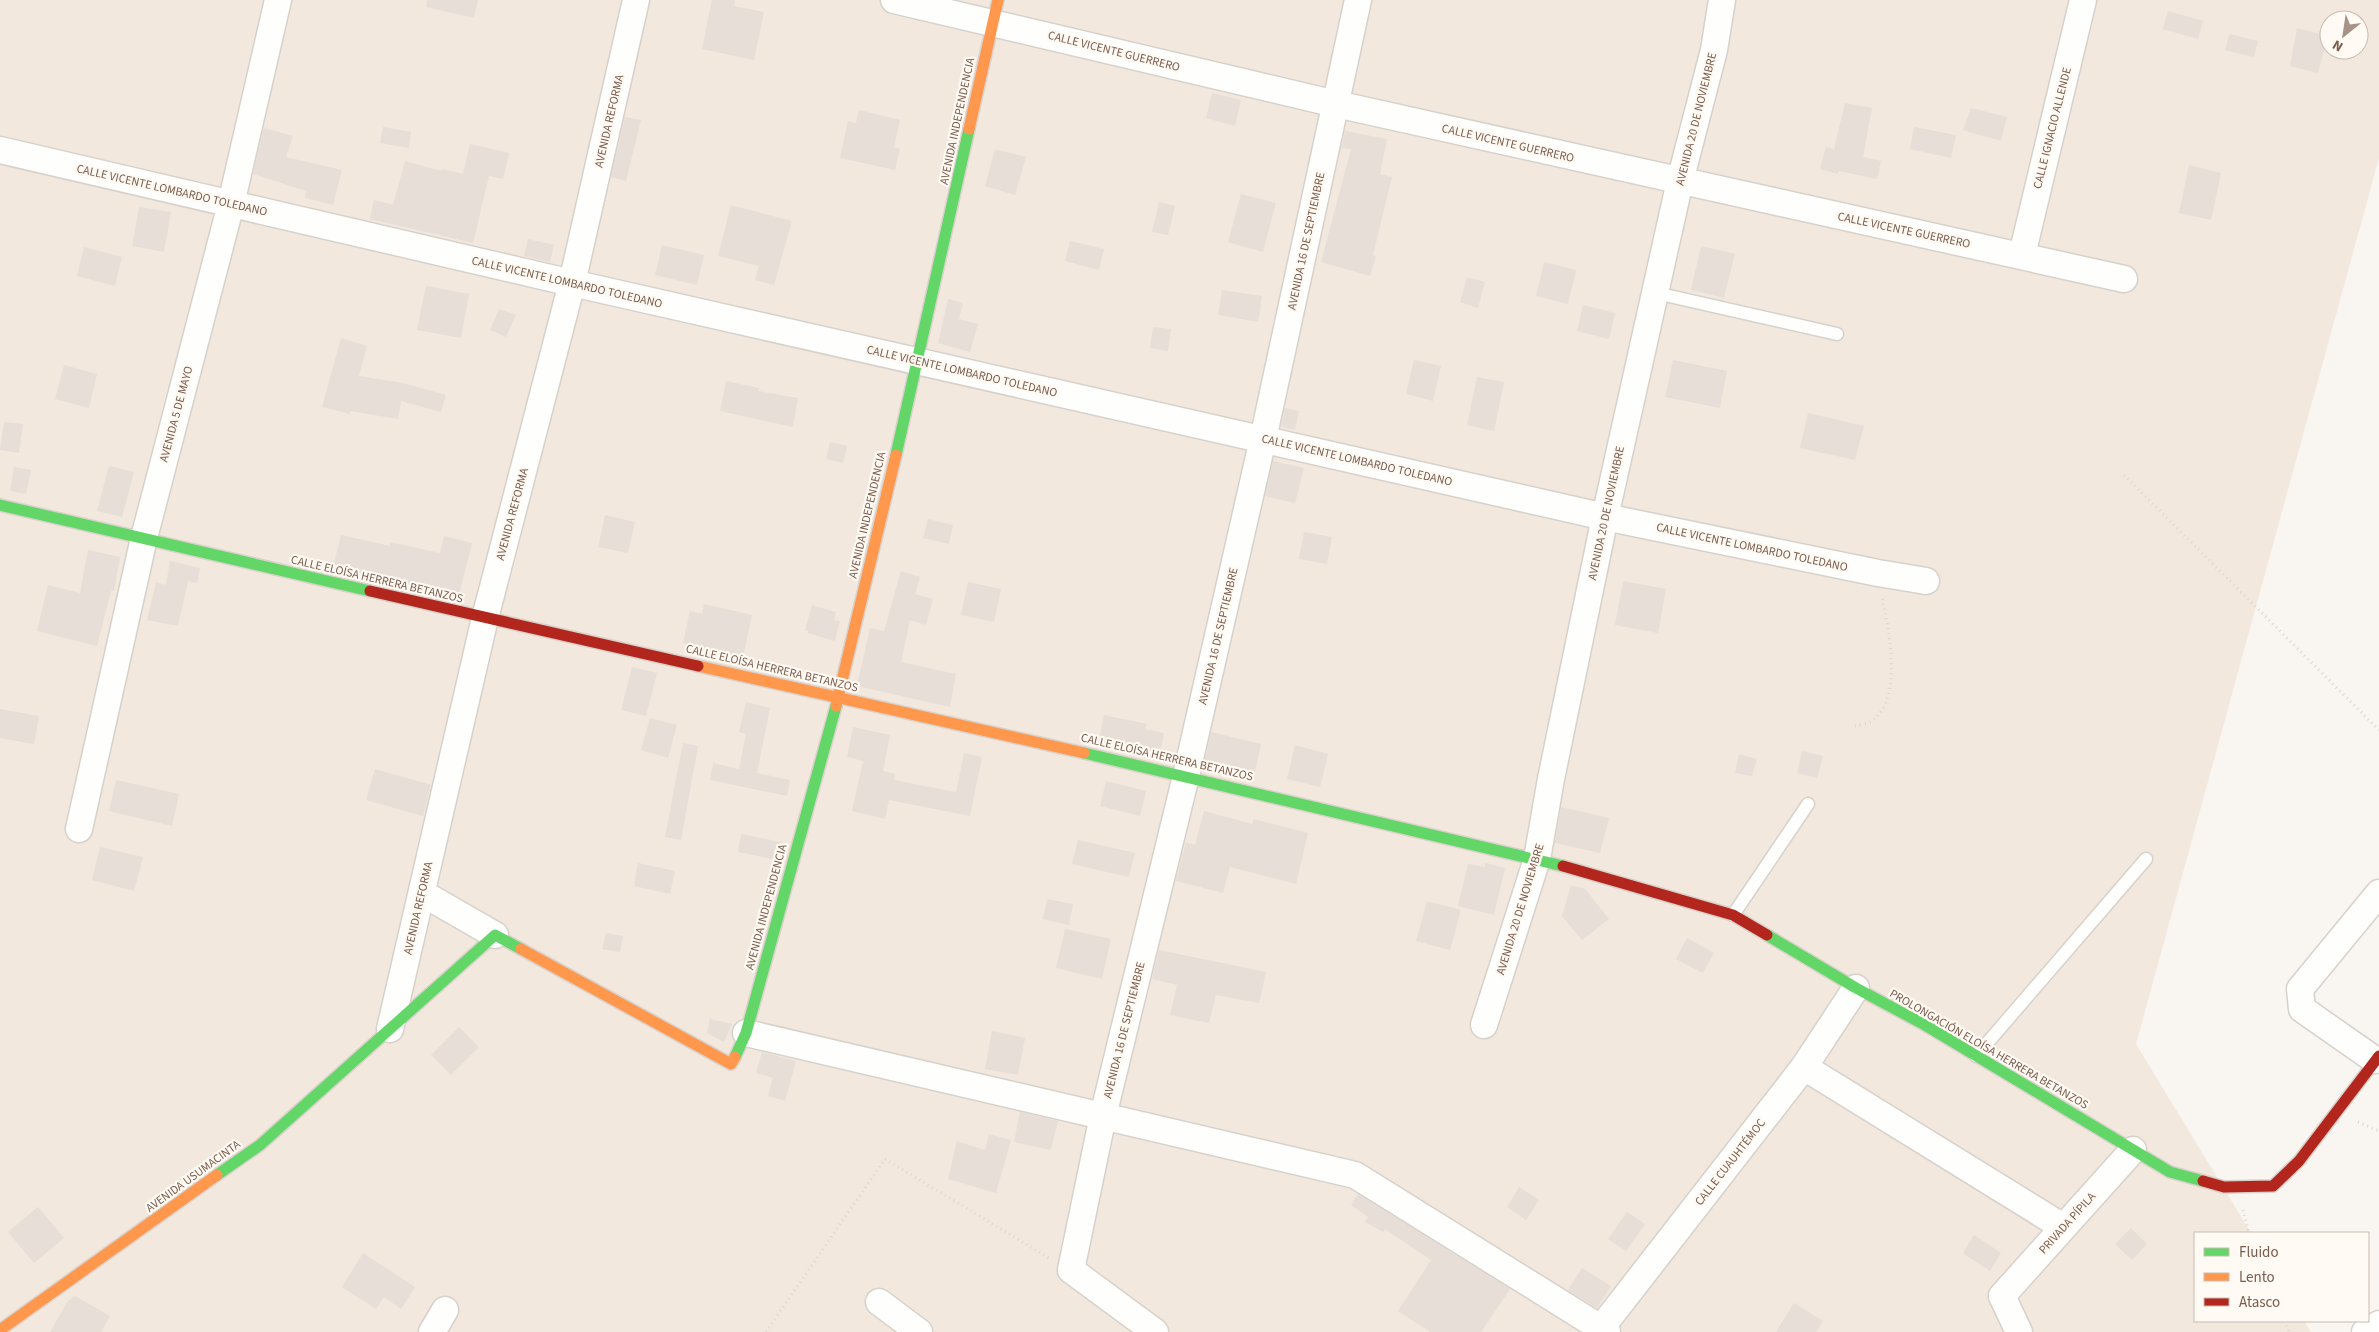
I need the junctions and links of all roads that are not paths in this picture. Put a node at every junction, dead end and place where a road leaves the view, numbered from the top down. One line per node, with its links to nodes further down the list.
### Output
1 (278, 0): 11 (street, AVENIDA 5 DE MAYO)
2 (636, 0): 14 (street, AVENIDA REFORMA)
3 (894, 0): 7 (street, CALLE VICENTE GUERRERO)
4 (1358, 0): 8 (street, AVENIDA 16 DE SEPTIEMBRE)
5 (1722, 0): 10 (street, AVENIDA 20 DE NOVIEMBRE)
6 (2083, 0): 12 (street, CALLE IGNACIO ALLENDE)
7 (995, 11): 8 (street, CALLE VICENTE GUERRERO); 17 (street, AVENIDA INDEPENDENCIA)
8 (1336, 104): 10 (street, CALLE VICENTE GUERRERO); 18 (street, AVENIDA 16 DE SEPTIEMBRE)
9 (0, 150): 11 (street, CALLE VICENTE LOMBARDO TOLEDANO)
10 (1680, 181): 12 (street, CALLE VICENTE GUERRERO); 15 (street, AVENIDA 20 DE NOVIEMBRE)
11 (231, 204): 14 (street, CALLE VICENTE LOMBARDO TOLEDANO); 21 (street, AVENIDA 5 DE MAYO)
12 (2022, 255): 13 (street, CALLE VICENTE GUERRERO)
13 (2124, 279)
14 (572, 283): 17 (street, CALLE VICENTE LOMBARDO TOLEDANO); 23 (street, AVENIDA REFORMA)
15 (1656, 293): 16 (lane); 20 (street, AVENIDA 20 DE NOVIEMBRE)
16 (1837, 334)
17 (918, 361): 18 (street, CALLE VICENTE LOMBARDO TOLEDANO); 24 (street, AVENIDA INDEPENDENCIA)
18 (1263, 439): 20 (street, CALLE VICENTE LOMBARDO TOLEDANO); 25 (street, AVENIDA 16 DE SEPTIEMBRE)
19 (0, 505): 21 (street, CALLE ELOÍSA HERRERA BETANZOS)
20 (1605, 517): 22 (street, CALLE VICENTE LOMBARDO TOLEDANO); 28 (street, AVENIDA 20 DE NOVIEMBRE)
21 (144, 538): 23 (street, CALLE ELOÍSA HERRERA BETANZOS); 27 (street, AVENIDA 5 DE MAYO)
22 (1926, 581)
23 (485, 618): 24 (street, CALLE ELOÍSA HERRERA BETANZOS); 30 (street, AVENIDA REFORMA)
24 (838, 697): 25 (street, CALLE ELOÍSA HERRERA BETANZOS); 37 (street, AVENIDA INDEPENDENCIA)
25 (1186, 776): 28 (street, CALLE ELOÍSA HERRERA BETANZOS); 41 (street, AVENIDA 16 DE SEPTIEMBRE)
26 (1808, 804): 32 (lane)
27 (79, 828)
28 (1537, 859): 32 (street, PROLONGACIÓN ELOÍSA HERRERA BETANZOS); 35 (street, AVENIDA 20 DE NOVIEMBRE)
29 (2146, 859): 38 (lane)
30 (422, 893): 33 (street); 36 (street, AVENIDA REFORMA)
31 (2379, 893): 39 (street)
32 (1733, 915): 34 (street, PROLONGACIÓN ELOÍSA HERRERA BETANZOS)
33 (495, 935): 36 (street, AVENIDA USUMACINTA); 37 (street, AVENIDA INDEPENDENCIA)
34 (1856, 988): 38 (street, PROLONGACIÓN ELOÍSA HERRERA BETANZOS); 40 (street, CALLE CUAUHTÉMOC)
35 (1484, 1024)
36 (390, 1029): 47 (street, AVENIDA USUMACINTA)
37 (746, 1033): 41 (street)
38 (1976, 1056): 42 (street, PROLONGACIÓN ELOÍSA HERRERA BETANZOS)
39 (2378, 1059): 42 (street, PROLONGACIÓN ELOÍSA HERRERA BETANZOS)
40 (1804, 1067): 43 (street); 48 (street, CALLE CUAUHTÉMOC)
41 (1103, 1116): 48 (street); 51 (street, AVENIDA 16 DE SEPTIEMBRE)
42 (2133, 1150): 43 (street, PRIVADA PÍPILA)
43 (2063, 1227): 52 (street, PRIVADA PÍPILA)
44 (879, 1302): 50 (street)
45 (445, 1310): 49 (street)
46 (2379, 1324): 53 (street)
47 (0, 1330)
48 (1602, 1331)
49 (432, 1332)
50 (918, 1332)
51 (1155, 1332)
52 (2019, 1332)
53 (2365, 1332)

